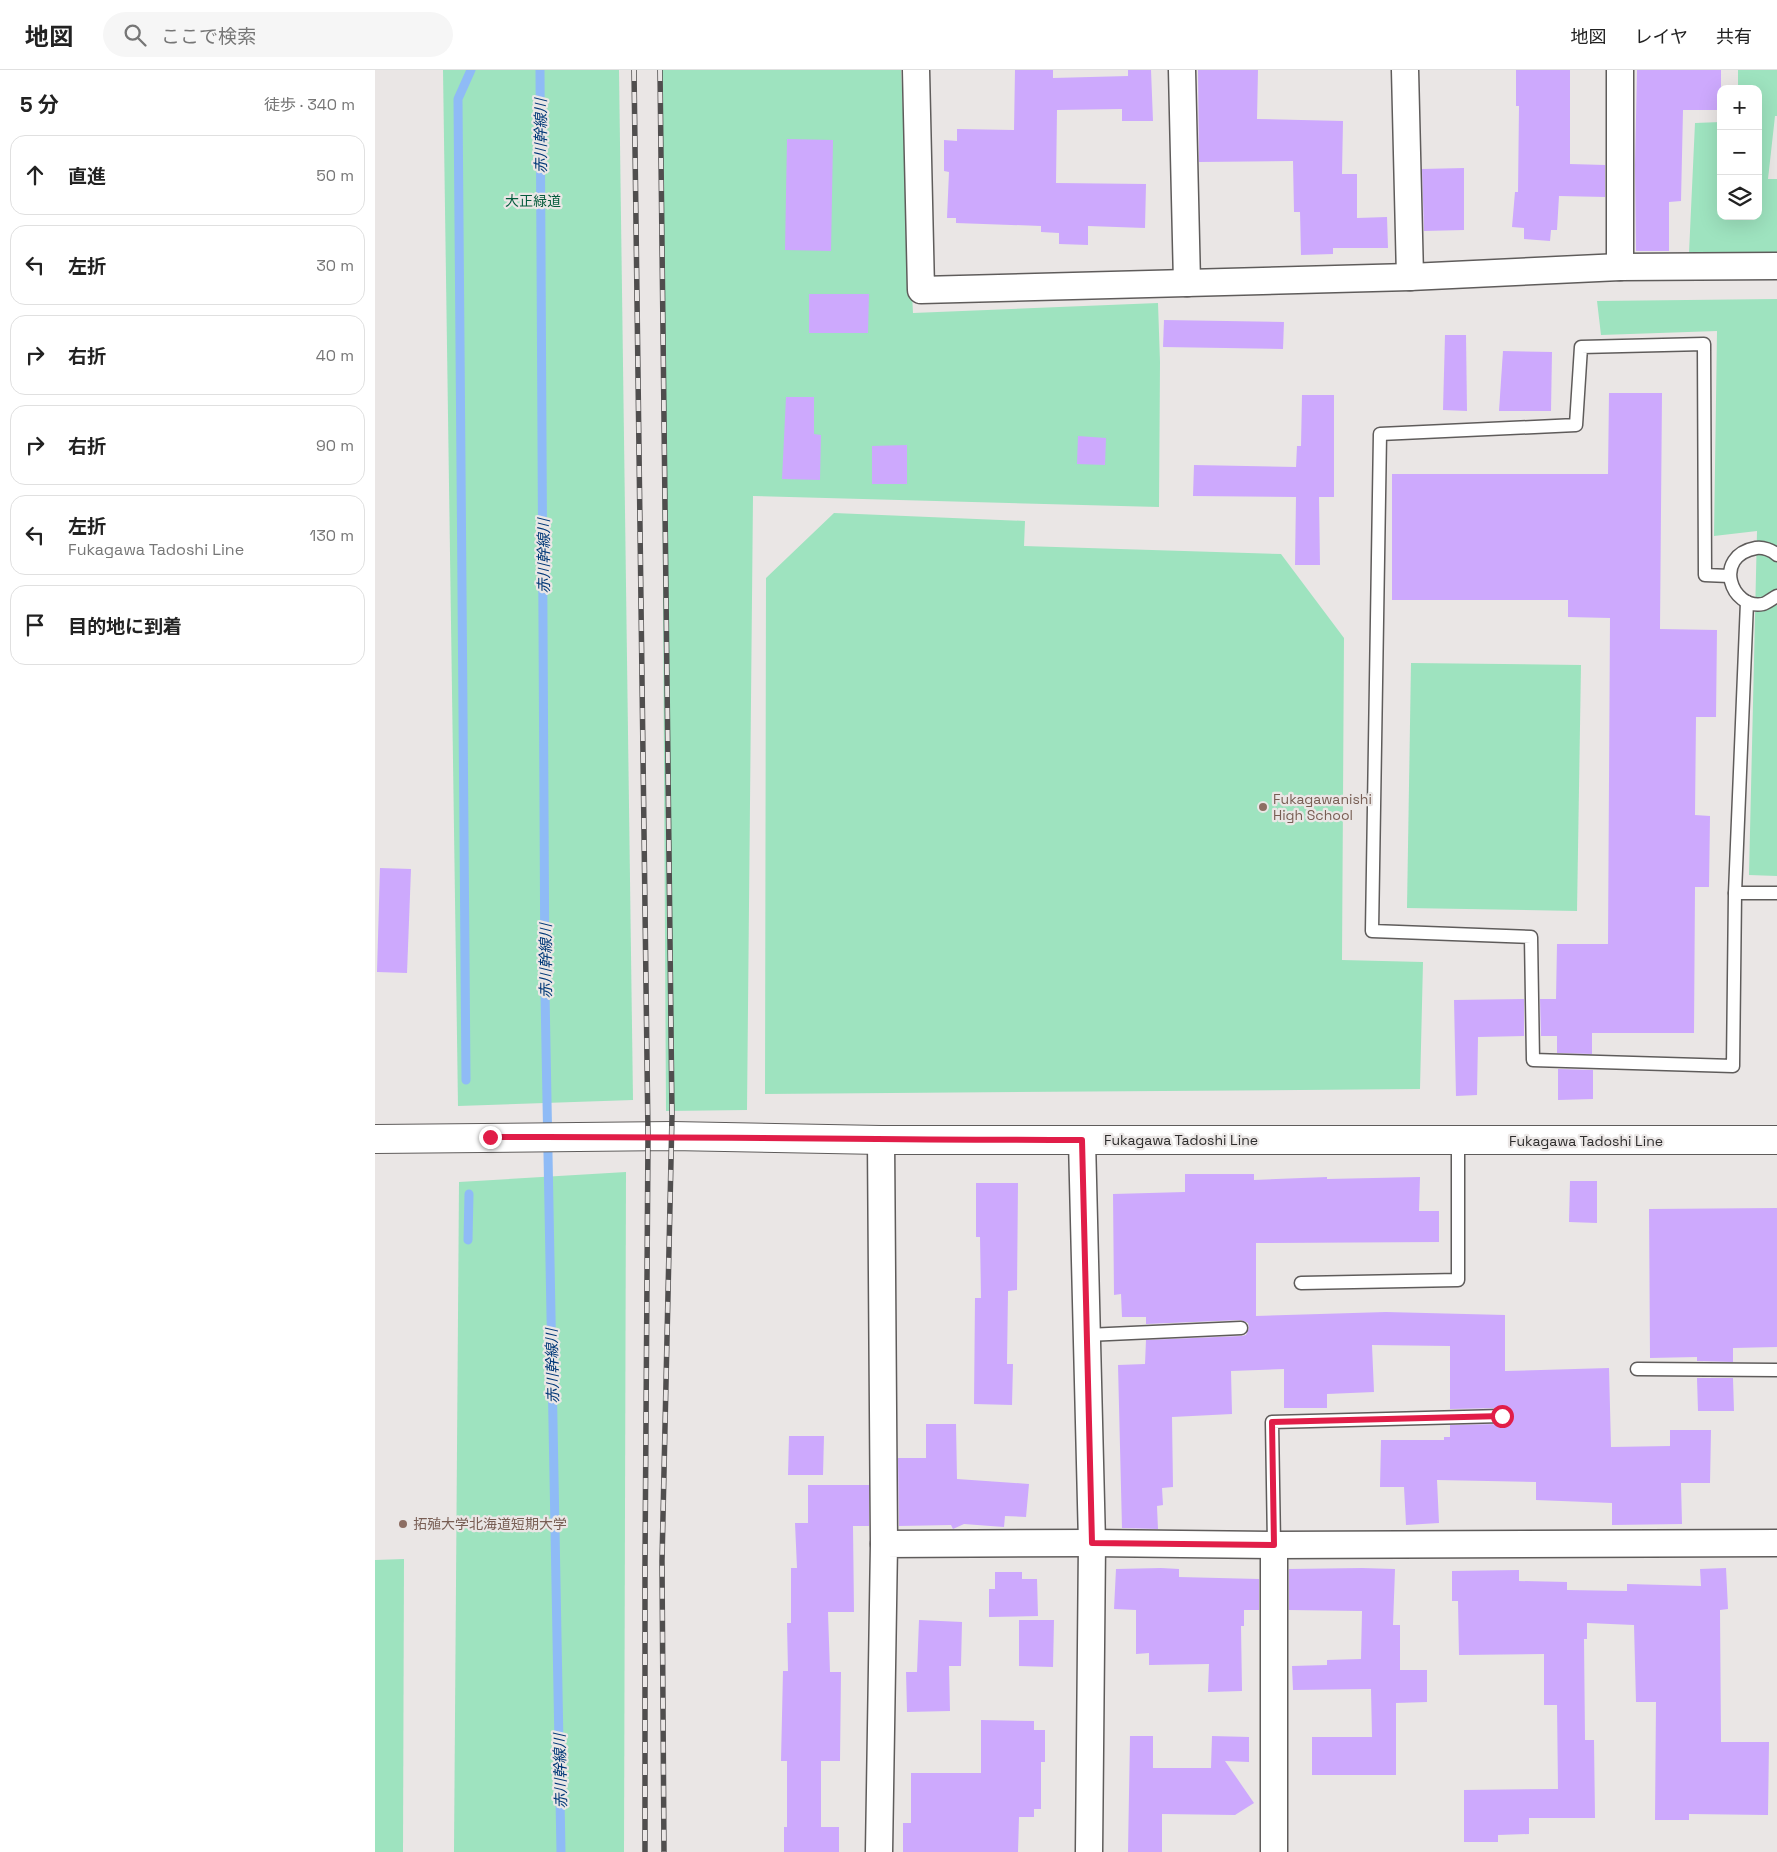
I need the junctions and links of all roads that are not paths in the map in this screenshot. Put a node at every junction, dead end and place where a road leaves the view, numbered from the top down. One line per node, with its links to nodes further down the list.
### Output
1 (916, 70): 8 (street)
2 (1182, 70): 8 (street)
3 (1405, 70): 7 (street)
4 (1621, 70): 6 (street)
5 (1777, 266): 6 (street)
6 (1620, 267): 7 (street)
7 (1410, 278): 8 (street)
8 (1187, 283)
9 (1777, 555): 10 (lane)
10 (1729, 576): 12 (lane); 13 (lane)
11 (1777, 596): 12 (lane)
12 (1747, 602): 13 (lane)
13 (1735, 893): 14 (lane)
14 (1777, 893)
15 (375, 1139): 16 (main road, Fukagawa Tadoshi Line)
16 (881, 1140): 17 (main road, Fukagawa Tadoshi Line); 28 (street)
17 (1082, 1140): 19 (main road, Fukagawa Tadoshi Line); 22 (street)
18 (1777, 1140): 19 (main road, Fukagawa Tadoshi Line)
19 (1458, 1141): 20 (lane)
20 (1301, 1283)
21 (1241, 1328): 22 (lane)
22 (1087, 1335): 26 (street)
23 (1637, 1369): 24 (lane)
24 (1777, 1370)
25 (1502, 1416): 29 (lane)
26 (1092, 1543): 28 (street); 29 (street); 31 (street)
27 (1777, 1543): 29 (street)
28 (884, 1544): 30 (street)
29 (1274, 1545): 32 (street)
30 (879, 1852)
31 (1089, 1852)
32 (1274, 1852)

